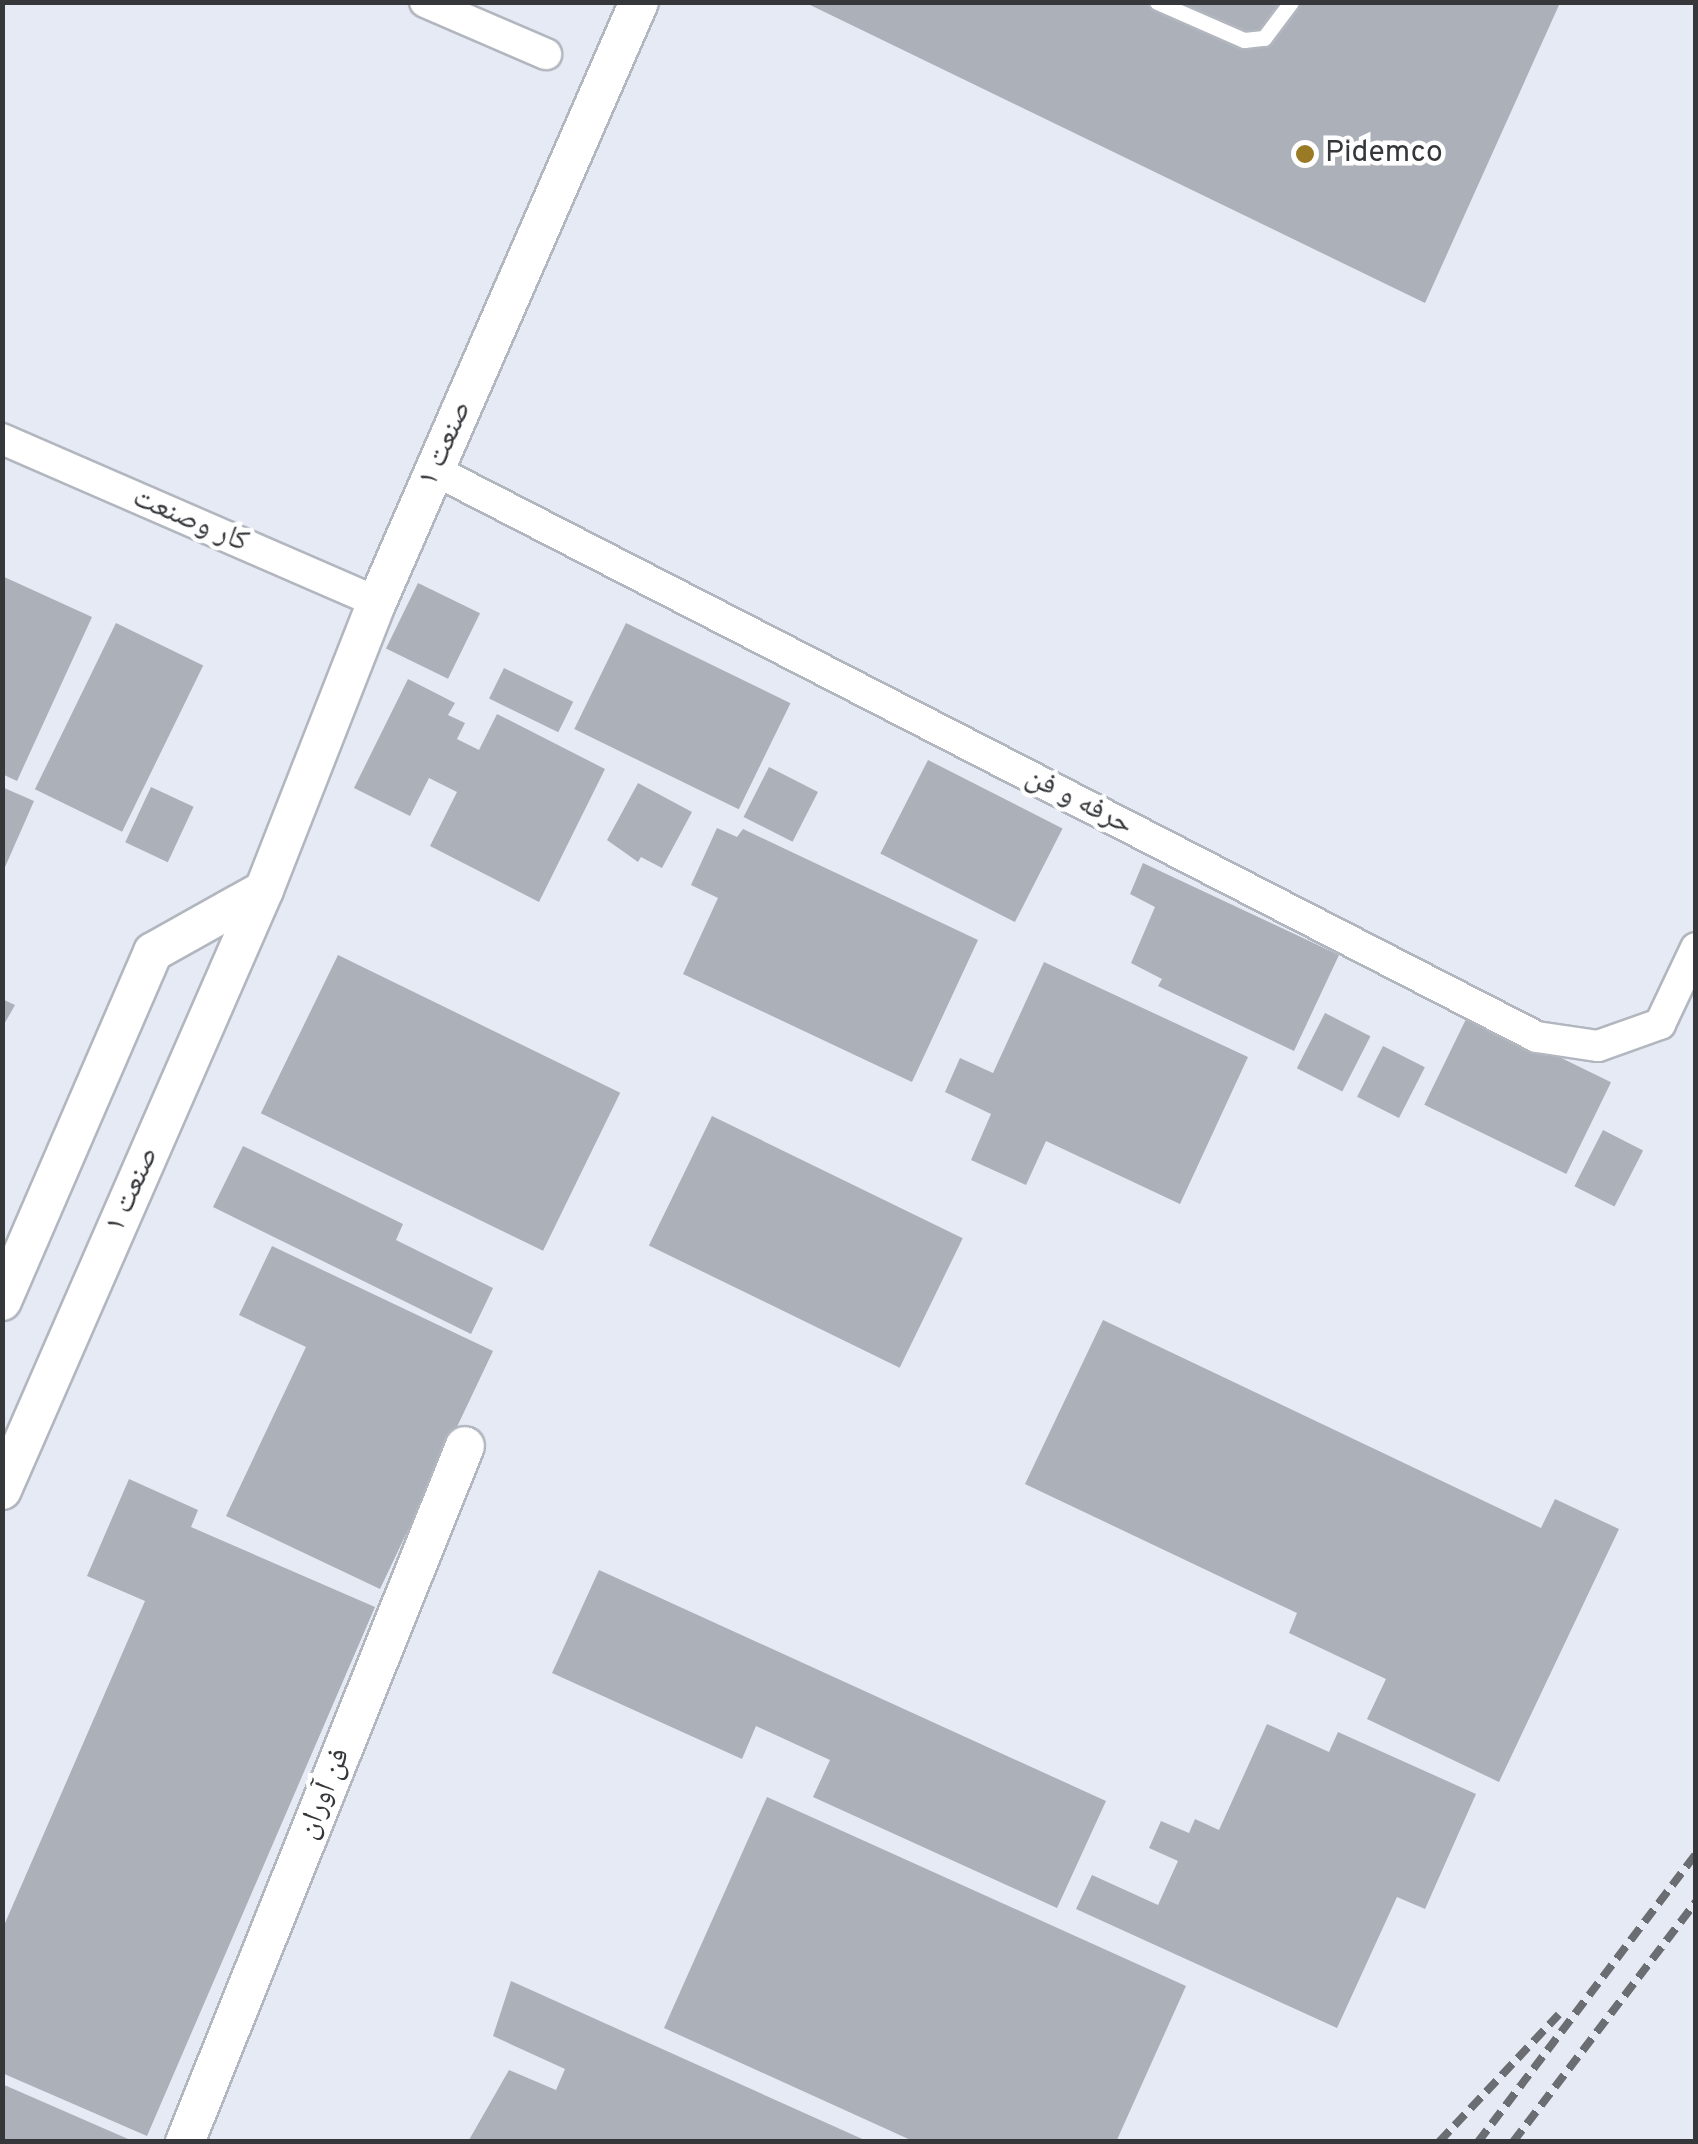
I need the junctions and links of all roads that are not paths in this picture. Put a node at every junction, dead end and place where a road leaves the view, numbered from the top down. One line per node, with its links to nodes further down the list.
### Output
1 (425, 2): 5 (street)
2 (639, 2): 7 (street, صنعت ۱)
3 (1157, 2): 4 (lane)
4 (1291, 2)
5 (546, 54)
6 (2, 440): 8 (street, کار وصنعت)
7 (434, 470): 8 (street, صنعت ۱); 10 (street, حرفه و فن)
8 (378, 602): 9 (street, صنعت ۱)
9 (264, 890): 11 (street); 13 (street, صنعت ۱)
10 (1696, 948)
11 (2, 1301)
12 (466, 1446): 14 (street, فن آوران)
13 (2, 1490)
14 (185, 2142)

